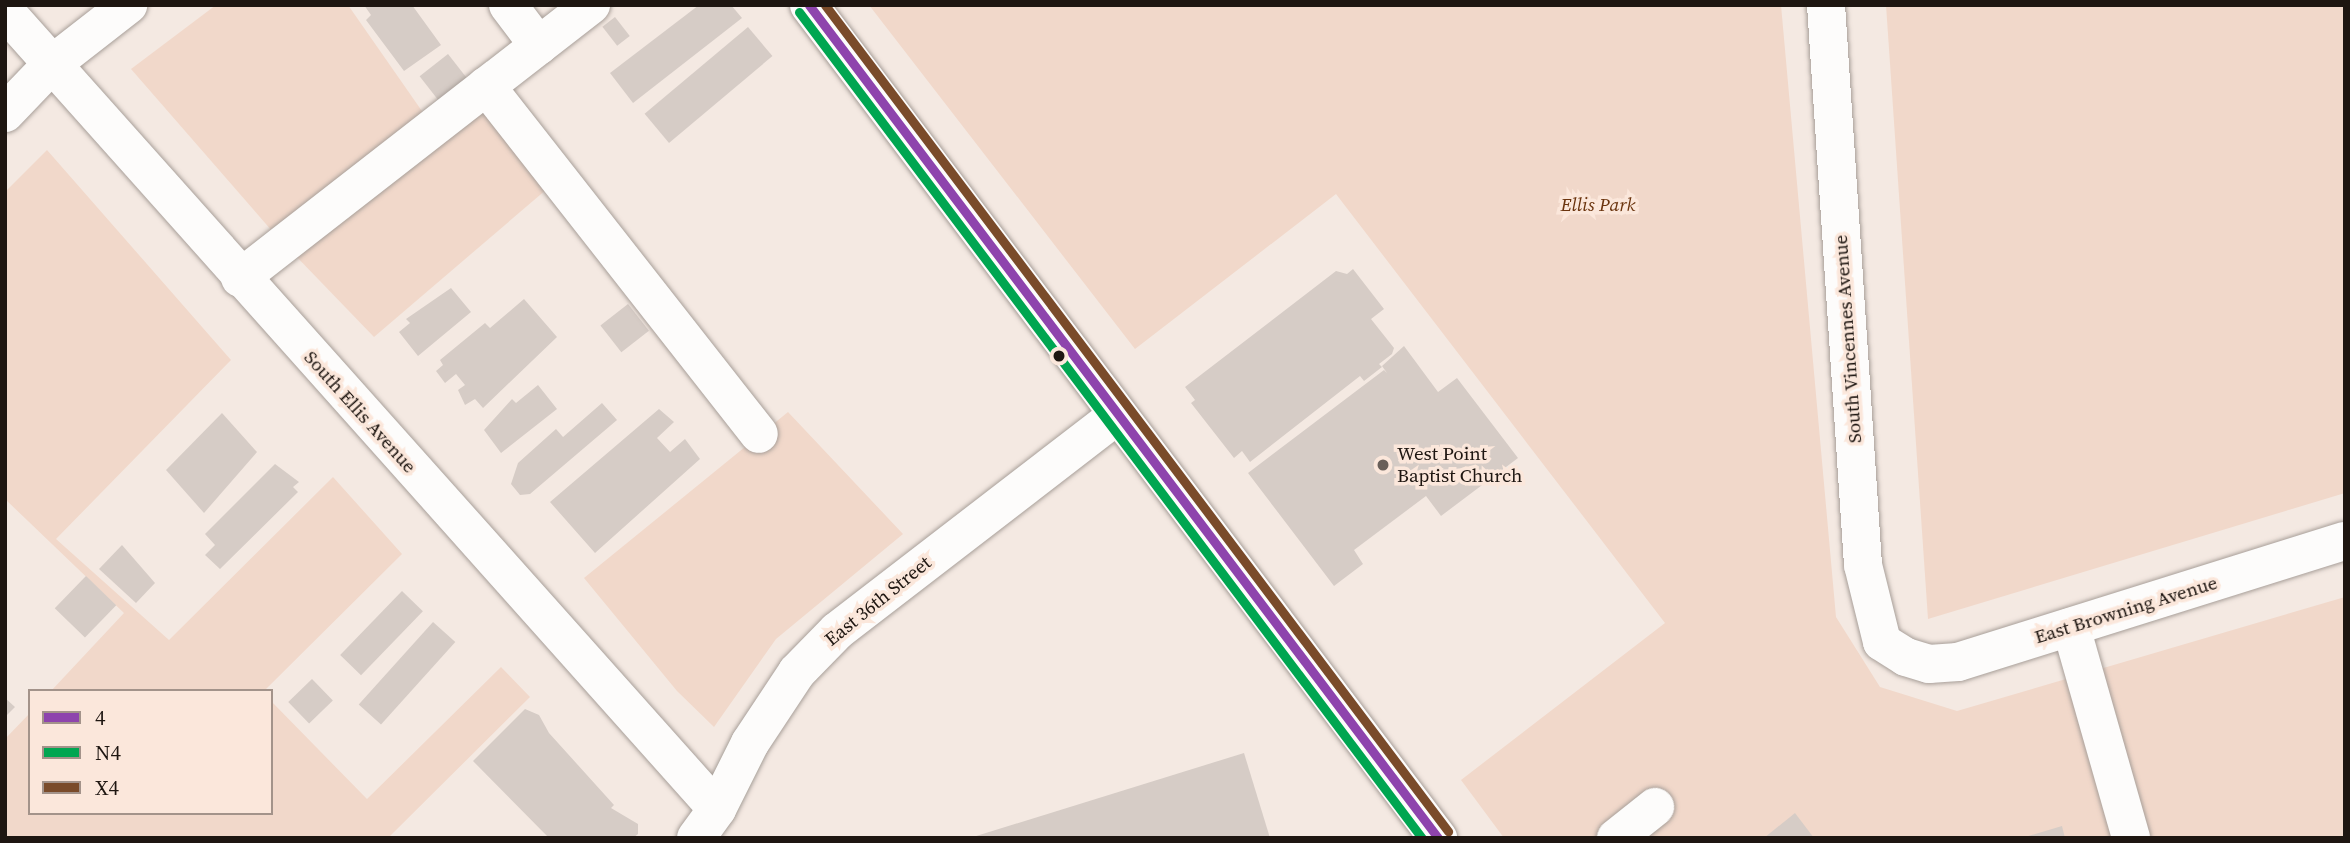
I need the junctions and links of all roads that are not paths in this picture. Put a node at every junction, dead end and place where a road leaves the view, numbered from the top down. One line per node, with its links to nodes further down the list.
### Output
1 (128, 5): 8 (street)
2 (508, 5): 7 (street)
3 (591, 5): 7 (street)
4 (809, 5): 12 (street)
5 (1826, 5): 16 (street, South Vincennes Avenue)
6 (5, 11): 8 (street, South Ellis Avenue)
7 (539, 46): 9 (street)
8 (51, 65): 10 (street); 11 (street, South Ellis Avenue)
9 (486, 86): 11 (street); 13 (street)
10 (5, 113)
11 (240, 278): 18 (street, South Ellis Avenue)
12 (1116, 415): 18 (street, East 36th Street); 19 (street)
13 (759, 434)
14 (2345, 541): 15 (street, East Browning Avenue)
15 (2071, 627): 16 (street, East Browning Avenue); 21 (street)
16 (1906, 657)
17 (1654, 807): 20 (street)
18 (707, 823)
19 (1438, 838)
20 (1616, 838)
21 (2131, 838)

